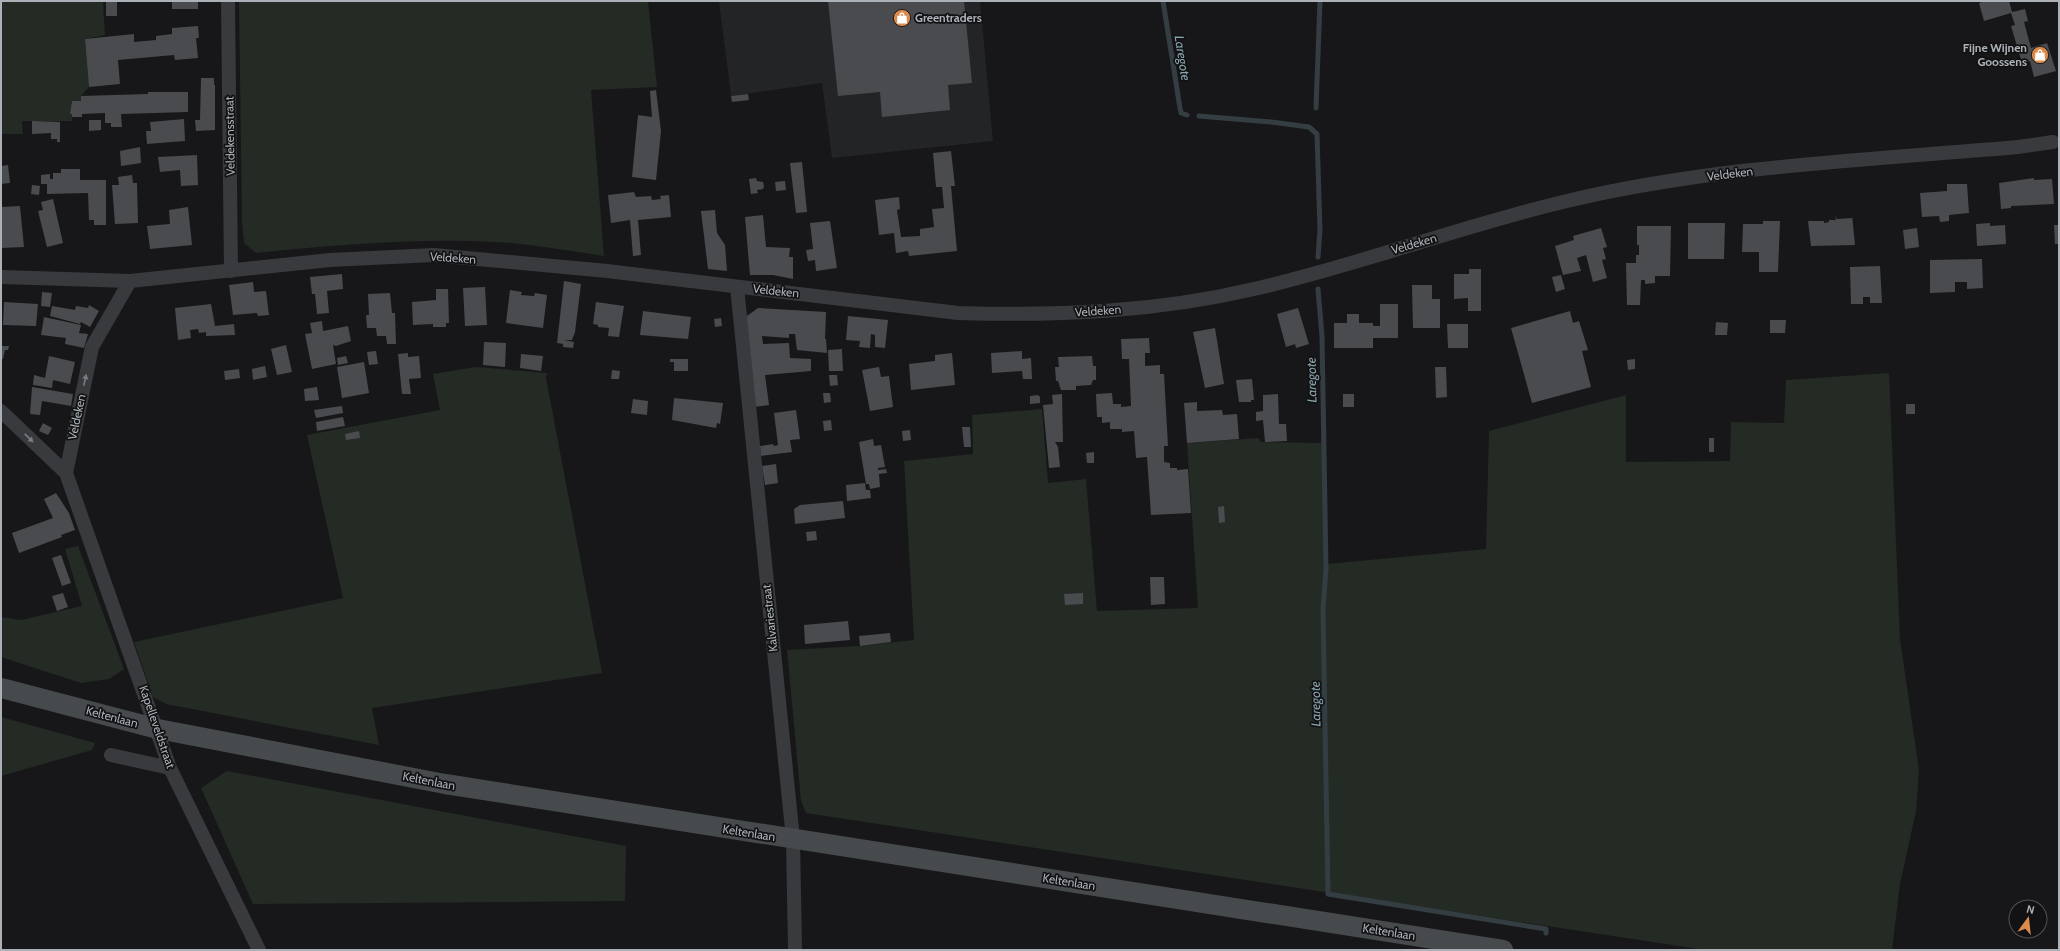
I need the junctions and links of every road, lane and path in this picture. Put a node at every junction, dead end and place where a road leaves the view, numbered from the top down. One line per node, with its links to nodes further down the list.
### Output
1 (228, 1): 3 (street, Veldekensstraat)
2 (2057, 141): 6 (street, Veldeken)
3 (231, 271): 5 (street, Veldeken); 6 (street, Veldeken)
4 (1, 277): 5 (street, Veldeken)
5 (130, 281): 8 (street, Veldeken, one-way to 5)
6 (736, 287): 13 (street, Kalvariestraat)
7 (1, 411): 8 (street, one-way to 8)
8 (66, 473): 10 (street, Kapelleveldstraat)
9 (1, 688): 10 (main road, Keltenlaan)
10 (158, 729): 12 (street, Kapelleveldstraat); 13 (main road, Keltenlaan)
11 (111, 755): 12 (street)
12 (170, 768): 14 (street, Kapelleveldstraat)
13 (793, 839): 15 (street, Kalvariestraat); 16 (main road, Keltenlaan)
14 (259, 950)
15 (795, 950)
16 (1502, 950)

